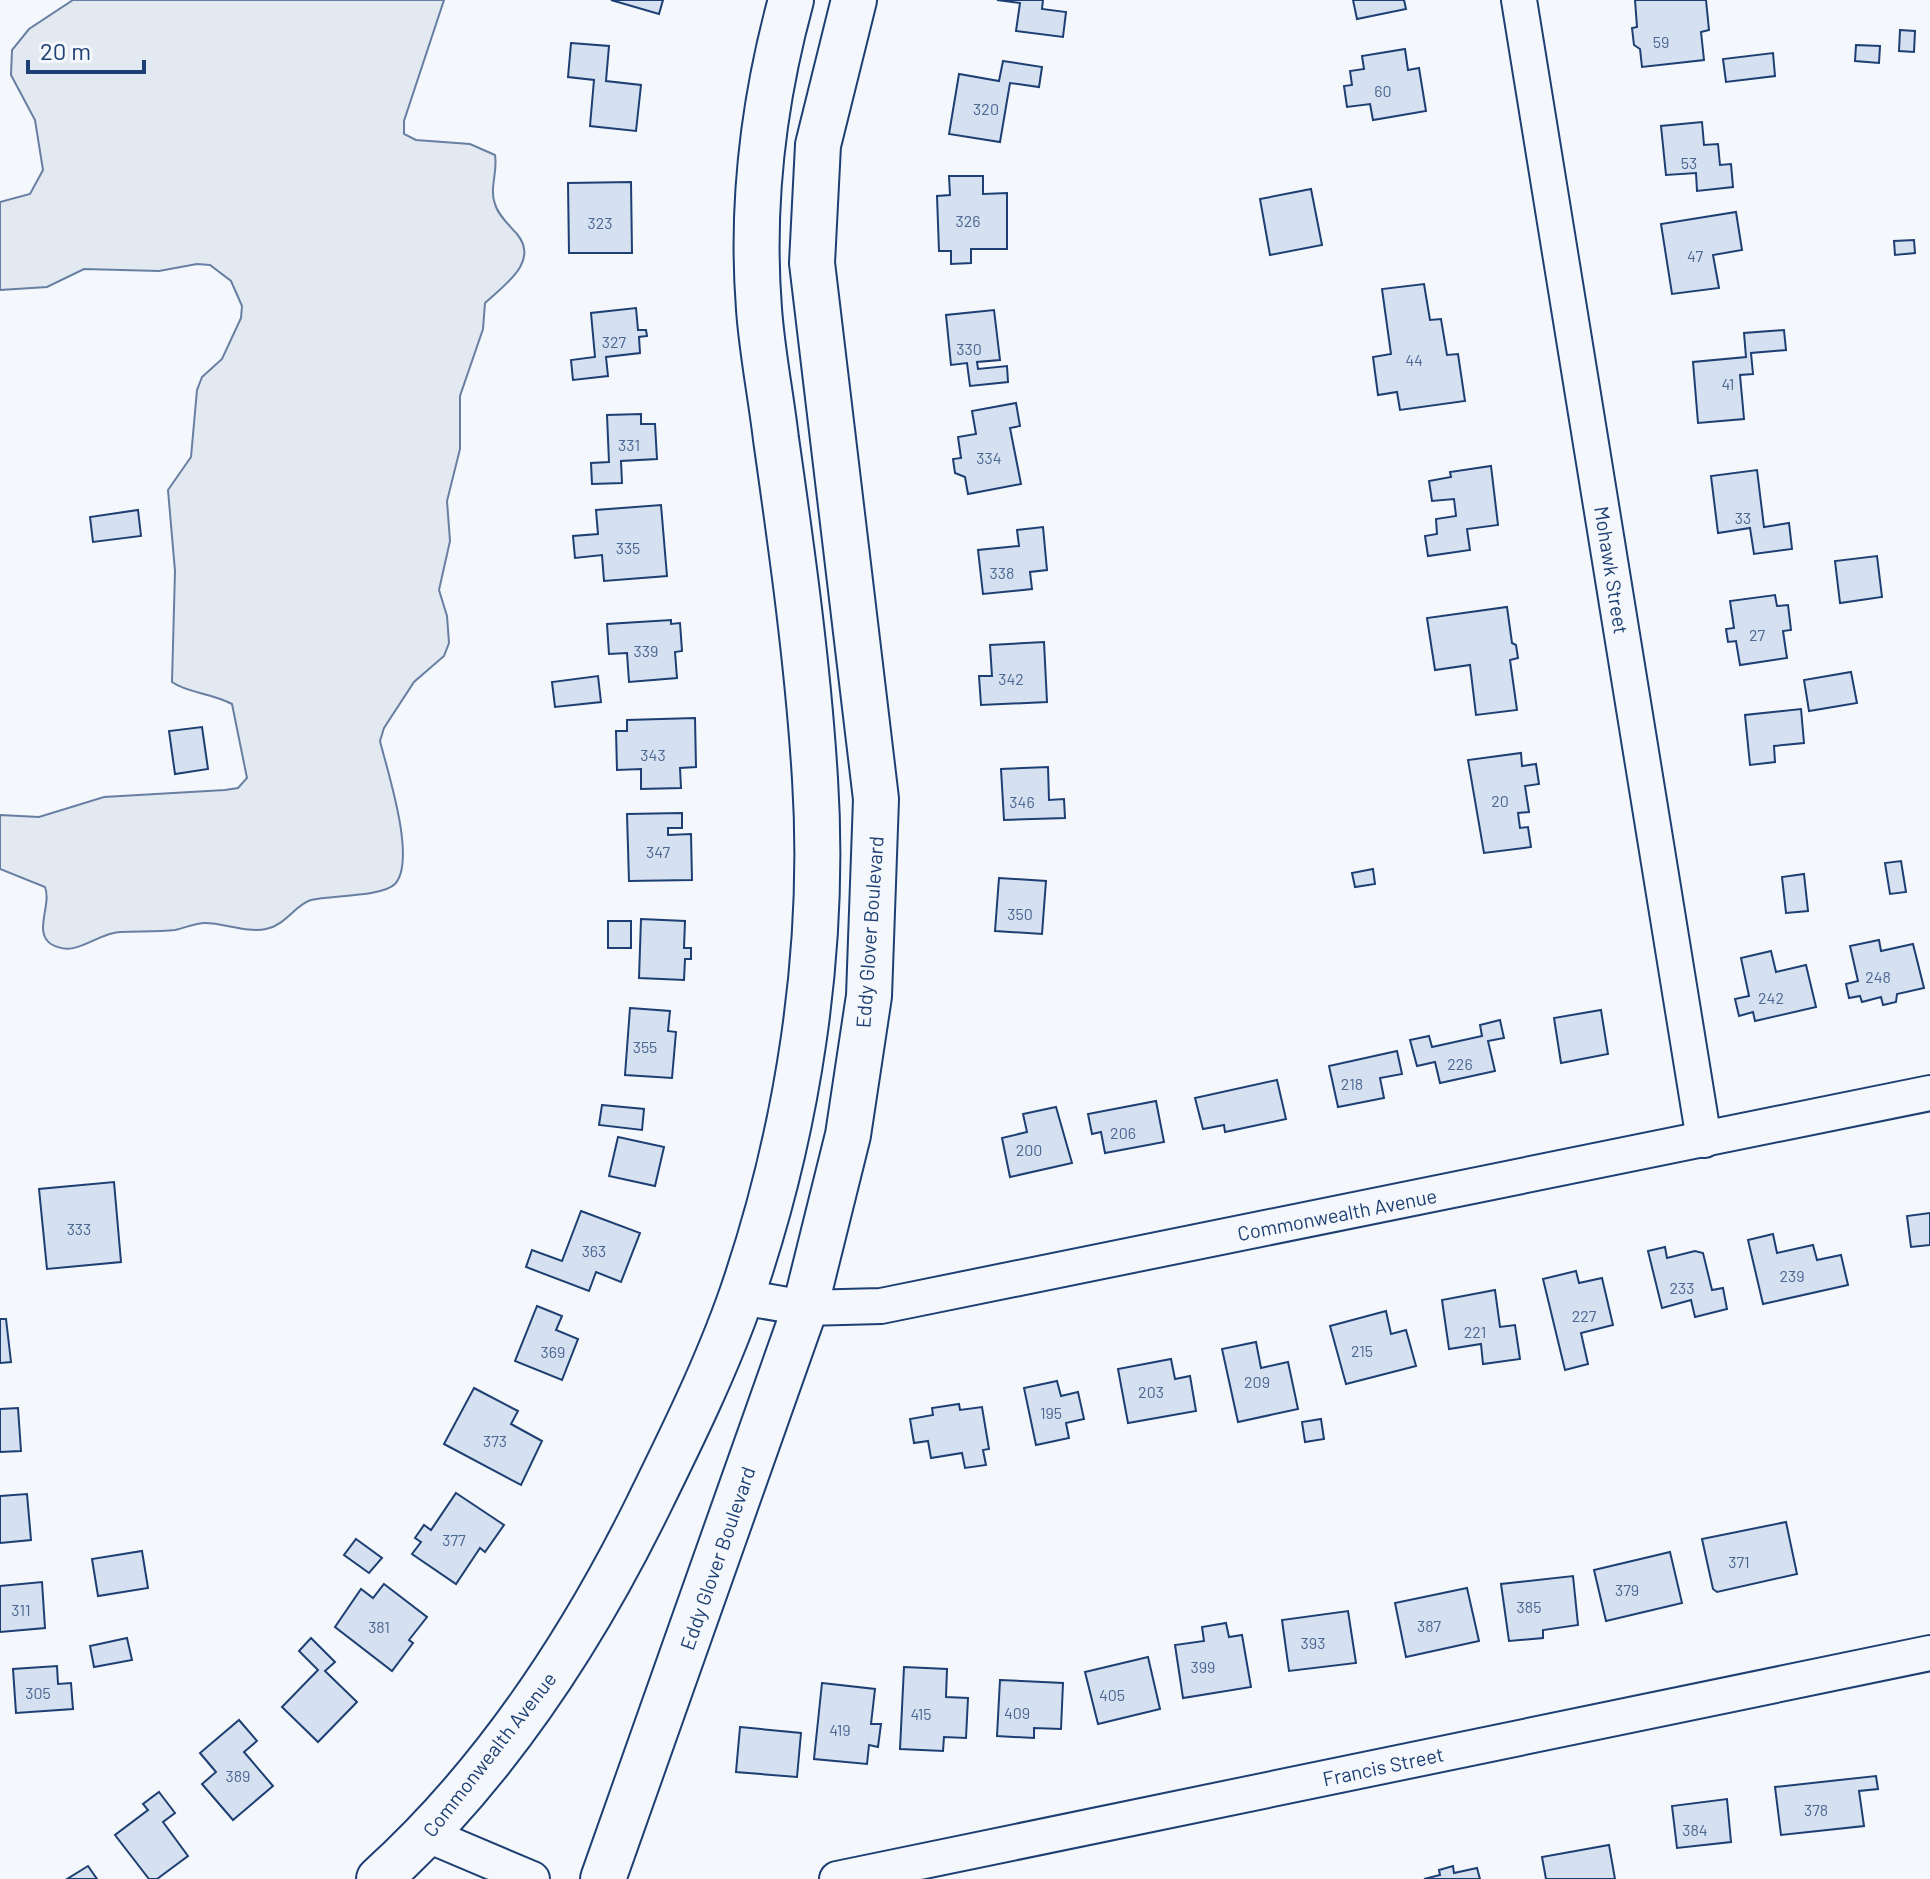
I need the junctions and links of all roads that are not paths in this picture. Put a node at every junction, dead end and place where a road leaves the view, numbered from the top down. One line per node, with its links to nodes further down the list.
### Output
1 (791, 0): 5 (street)
2 (854, 0): 4 (street, Eddy Glover Boulevard)
3 (1519, 0): 7 (street, Mohawk Street)
4 (862, 656): 5 (street); 9 (street, Eddy Glover Boulevard)
5 (804, 661): 8 (street)
6 (1930, 1093): 7 (street, Commonwealth Avenue)
7 (1704, 1140): 9 (street, Commonwealth Avenue)
8 (741, 1297): 9 (street, Commonwealth Avenue); 11 (street, Commonwealth Avenue)
9 (805, 1308): 14 (street, Eddy Glover Boulevard)
10 (1930, 1653): 15 (street, Francis Street)
11 (428, 1835): 12 (street, Commonwealth Avenue); 13 (street)
12 (379, 1879)
13 (532, 1879)
14 (603, 1879)
15 (837, 1879)

